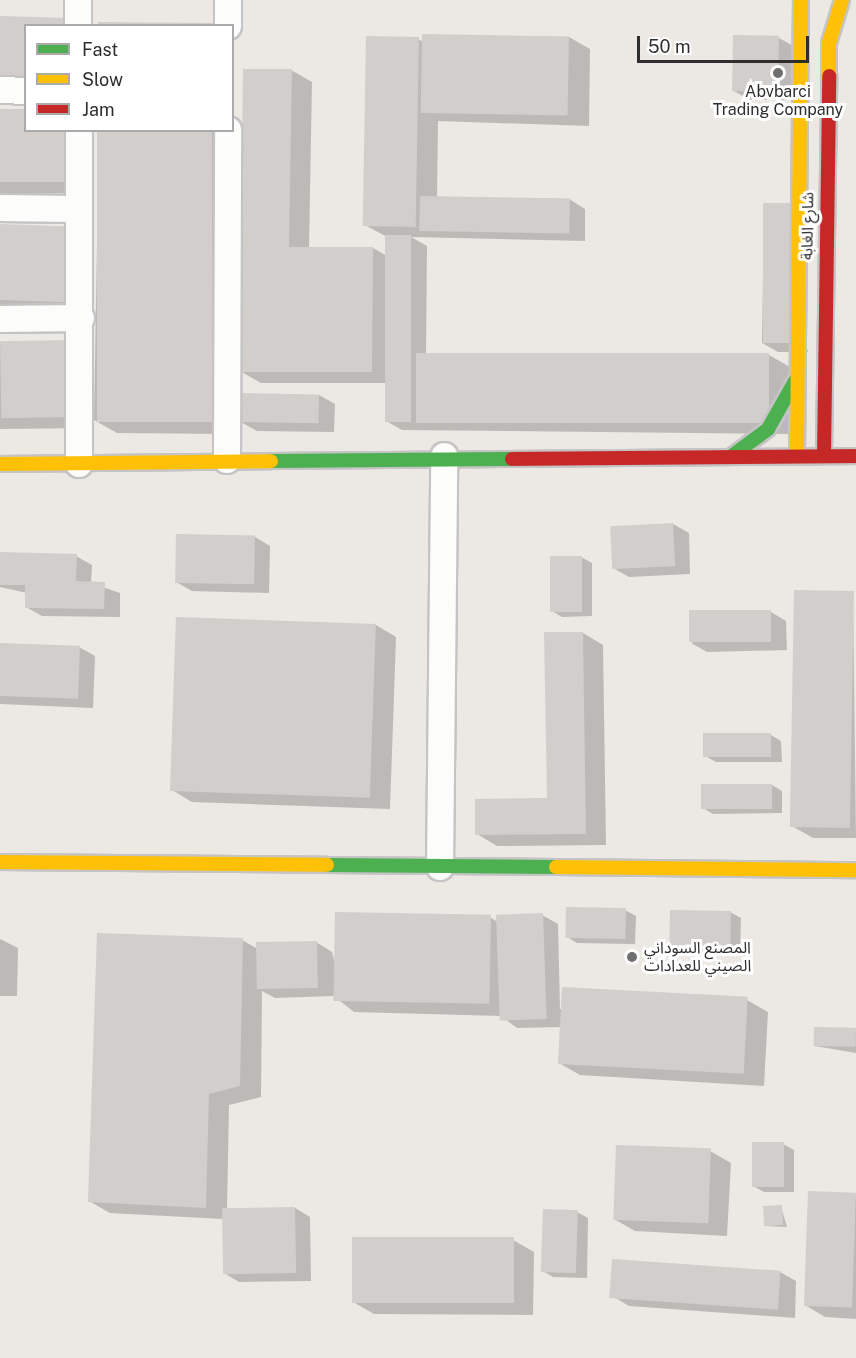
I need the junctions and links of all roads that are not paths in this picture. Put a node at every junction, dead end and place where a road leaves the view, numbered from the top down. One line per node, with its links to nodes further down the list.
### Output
1 (78, 0): 5 (street)
2 (228, 0): 6 (street)
3 (801, 0): 11 (street, شارع الغابة)
4 (842, 0): 12 (street, شارع الغابة)
5 (78, 24)
6 (228, 24)
7 (0, 90): 8 (street)
8 (24, 91)
9 (79, 132): 14 (street)
10 (228, 132): 23 (street)
11 (796, 187): 12 (street); 17 (street, شارع الغابة)
12 (825, 187): 20 (street, شارع الغابة)
13 (0, 208): 14 (street)
14 (80, 209): 15 (street)
15 (81, 318): 16 (street); 25 (street)
16 (0, 319)
17 (797, 377): 18 (street); 19 (street, شارع الغابة)
18 (733, 455): 19 (street); 21 (street)
19 (797, 455): 20 (street)
20 (824, 455): 22 (street)
21 (444, 456): 23 (street); 27 (street)
22 (856, 456)
23 (227, 460): 25 (street)
24 (0, 464): 25 (street)
25 (79, 464)
26 (0, 862): 27 (street)
27 (440, 867): 28 (street)
28 (856, 870)

